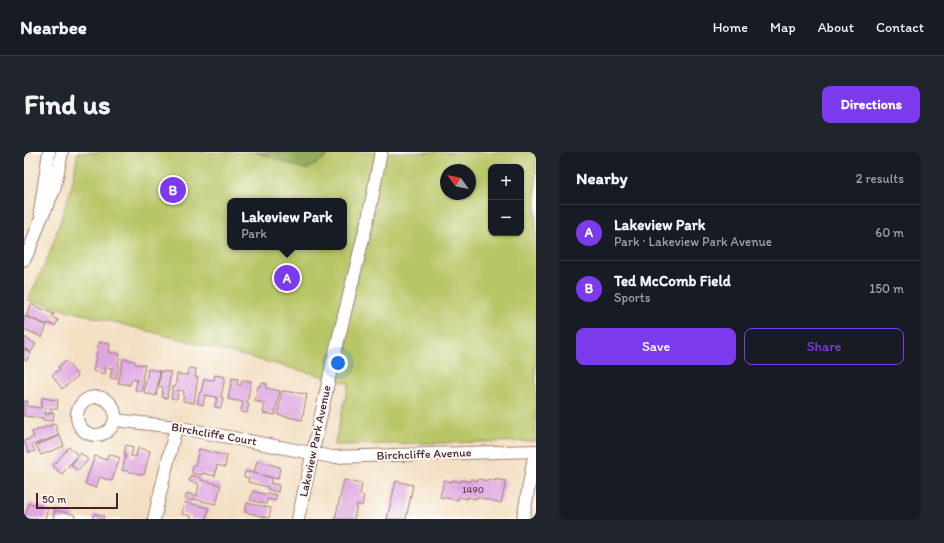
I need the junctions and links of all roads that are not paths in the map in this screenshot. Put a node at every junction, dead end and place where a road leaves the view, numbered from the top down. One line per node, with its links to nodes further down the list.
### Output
1 (49, 152): 4 (street)
2 (62, 152): 4 (street)
3 (381, 152): 9 (street, Lakeview Park Avenue)
4 (40, 221): 5 (street)
5 (24, 260)
6 (115, 420): 7 (street, Birchcliffe Court)
7 (176, 427): 9 (street, Birchcliffe Court); 10 (street)
8 (536, 451): 9 (street, Birchcliffe Avenue); 12 (street)
9 (312, 454): 11 (street, Lakeview Park Avenue)
10 (154, 519)
11 (298, 519)
12 (523, 519)

